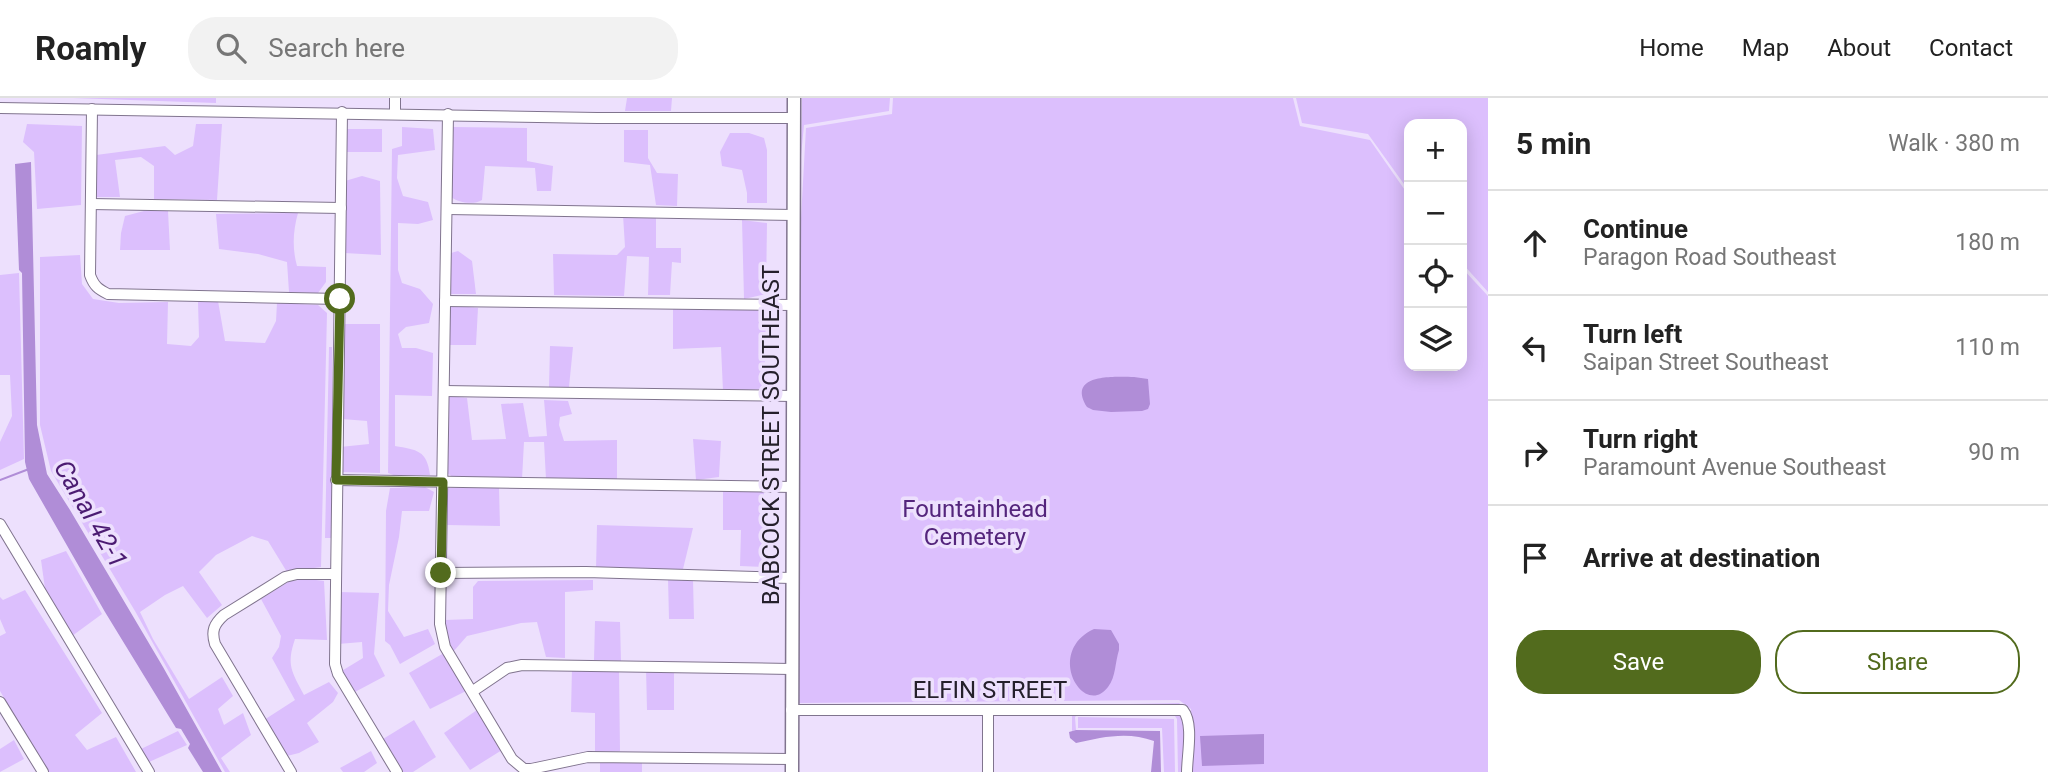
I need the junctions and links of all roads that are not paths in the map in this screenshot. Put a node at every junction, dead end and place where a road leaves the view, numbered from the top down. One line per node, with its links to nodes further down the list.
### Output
1 (395, 98): 7 (street)
2 (794, 98): 9 (main road, BABCOCK STREET SOUTHEAST)
3 (39, 103): 4 (street); 5 (street)
4 (0, 108)
5 (92, 109): 6 (street); 10 (street)
6 (342, 113): 7 (street); 11 (street)
7 (395, 113): 8 (street)
8 (448, 114): 9 (street); 12 (street)
9 (794, 118): 13 (main road, BABCOCK STREET SOUTHEAST)
10 (91, 204): 11 (street); 14 (street)
11 (341, 208): 14 (street)
12 (447, 209): 13 (street); 15 (street)
13 (793, 215): 16 (main road, BABCOCK STREET SOUTHEAST)
14 (340, 299): 19 (street)
15 (445, 300): 16 (street); 17 (street)
16 (793, 306): 18 (main road, BABCOCK STREET SOUTHEAST)
17 (444, 391): 18 (street); 20 (street)
18 (792, 396): 21 (main road, BABCOCK STREET SOUTHEAST)
19 (336, 480): 20 (street); 24 (street)
20 (443, 482): 21 (street); 23 (street)
21 (793, 487): 25 (main road, BABCOCK STREET SOUTHEAST)
22 (1, 528): 33 (street)
23 (441, 573): 25 (street); 27 (street)
24 (335, 574): 34 (street); 35 (street)
25 (791, 578): 26 (main road, BABCOCK STREET SOUTHEAST)
26 (791, 669): 27 (street); 29 (main road, BABCOCK STREET SOUTHEAST)
27 (473, 691): 31 (street)
28 (0, 702): 32 (street)
29 (791, 710): 30 (street, ELFIN STREET); 31 (main road, BABCOCK STREET SOUTHEAST)
30 (988, 711): 36 (street); 37 (street, ELFIN STREET)
31 (792, 765)
32 (43, 772)
33 (149, 772)
34 (291, 772)
35 (397, 772)
36 (988, 772)
37 (1187, 772)

